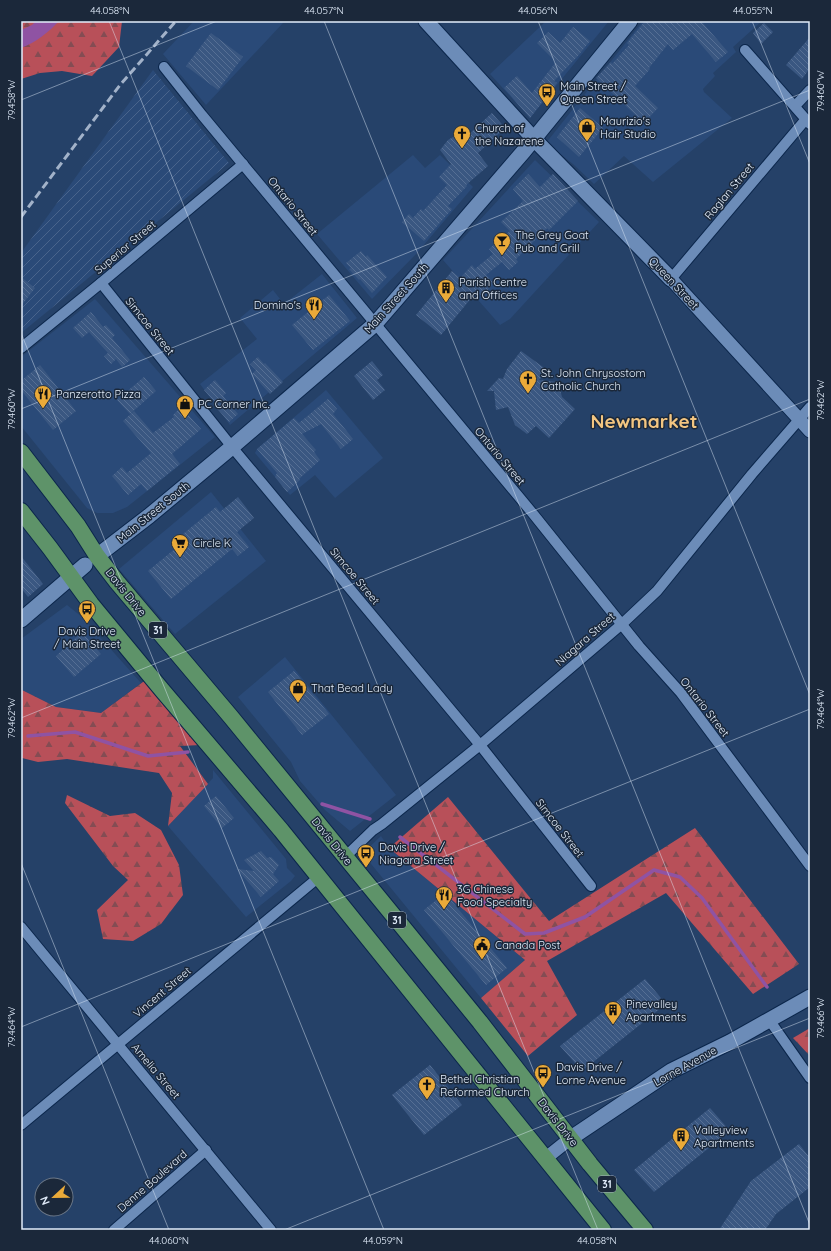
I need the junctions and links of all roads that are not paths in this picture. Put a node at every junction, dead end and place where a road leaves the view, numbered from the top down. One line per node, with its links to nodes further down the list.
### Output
1 (426, 21): 8 (main road, Queen Street)
2 (630, 21): 8 (main road, Main Street South)
3 (745, 50): 6 (street)
4 (164, 67): 9 (street, Ontario Street)
5 (810, 90): 6 (street)
6 (795, 106): 7 (street)
7 (808, 122): 10 (street, Raglan Street)
8 (533, 138): 10 (main road, Queen Street); 12 (main road, Main Street South)
9 (243, 164): 11 (street, Superior Street); 12 (street, Ontario Street)
10 (672, 279): 15 (street, Queen Street)
11 (101, 283): 13 (street, Superior Street); 17 (street, Simcoe Street)
12 (375, 324): 17 (main road, Main Street South); 23 (street, Ontario Street)
13 (21, 348)
14 (810, 407): 15 (street, Niagara Street)
15 (800, 419): 16 (street, Queen Street); 23 (street, Niagara Street)
16 (810, 432)
17 (232, 447): 20 (main road, Main Street South); 24 (street, Simcoe Street)
18 (21, 452): 20 (main road, Davis Drive / 31)
19 (21, 511): 21 (main road)
20 (91, 560): 21 (main road, Main Street South); 25 (main road, Davis Drive / 31)
21 (72, 577): 22 (main road, Main Street South); 27 (main road)
22 (21, 620)
23 (622, 624): 24 (street, Niagara Street); 26 (street, Ontario Street)
24 (480, 745): 25 (street, Niagara Street); 28 (street, Simcoe Street)
25 (345, 857): 35 (main road, Davis Drive / 31)
26 (810, 866)
27 (319, 877): 32 (street, Vincent Street); 37 (main road)
28 (591, 886)
29 (21, 928): 32 (street, Amelia Street)
30 (810, 997): 31 (main road, Lorne Avenue)
31 (770, 1021): 33 (street); 35 (main road, Lorne Avenue)
32 (118, 1044): 34 (street, Vincent Street); 36 (street, Amelia Street)
33 (810, 1078)
34 (21, 1125)
35 (571, 1138): 37 (street, Lorne Avenue); 41 (main road, Davis Drive / 31)
36 (206, 1150): 38 (street, Denne Boulevard); 39 (street, Amelia Street)
37 (546, 1158): 40 (main road)
38 (114, 1230)
39 (272, 1230)
40 (603, 1230)
41 (645, 1230)

